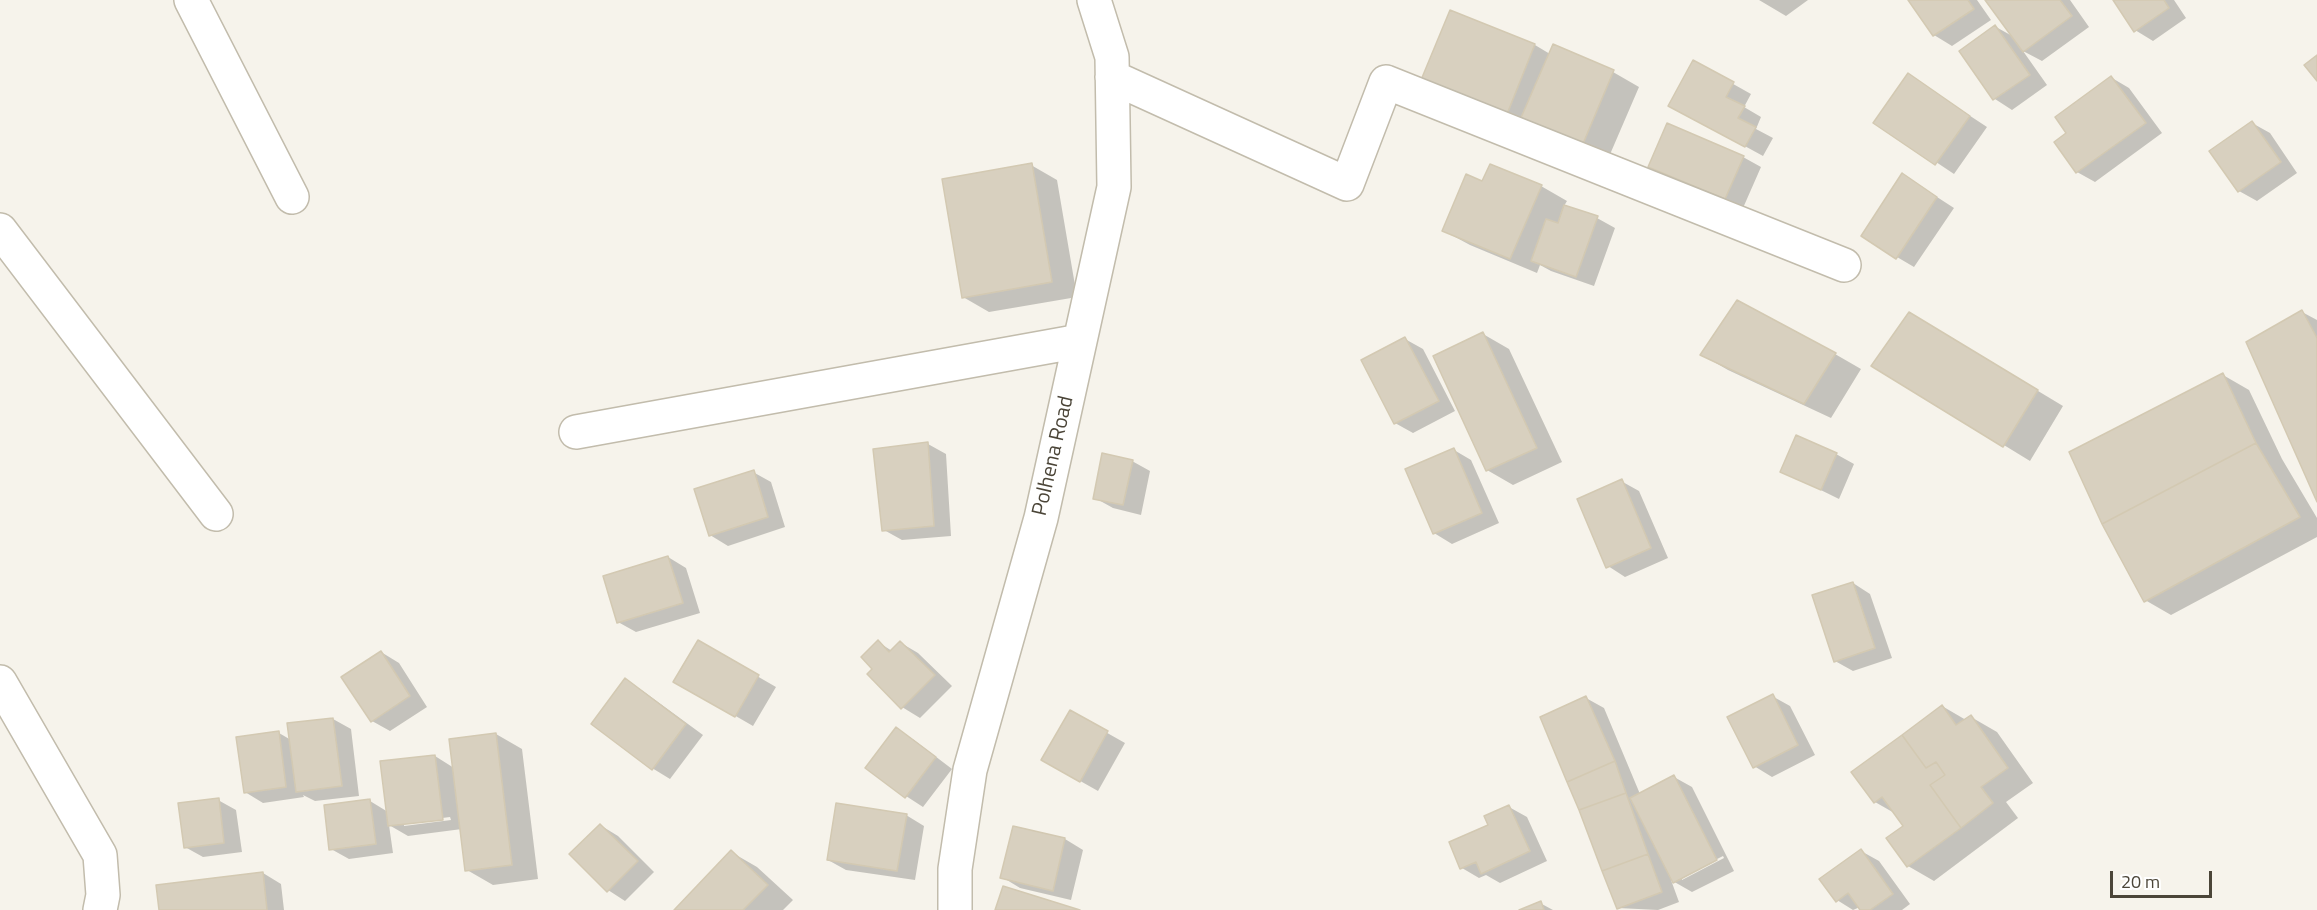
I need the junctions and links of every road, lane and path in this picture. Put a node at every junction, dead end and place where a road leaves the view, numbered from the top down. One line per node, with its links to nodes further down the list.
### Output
1 (192, 0): 4 (street)
2 (1094, 0): 3 (street, Polhena Road)
3 (1112, 77): 6 (street); 7 (street, Polhena Road)
4 (291, 197)
5 (0, 230): 9 (street)
6 (1844, 266)
7 (1080, 341): 8 (street); 12 (street, Polhena Road)
8 (576, 432)
9 (216, 514)
10 (0, 682): 11 (street)
11 (100, 910)
12 (955, 910)

